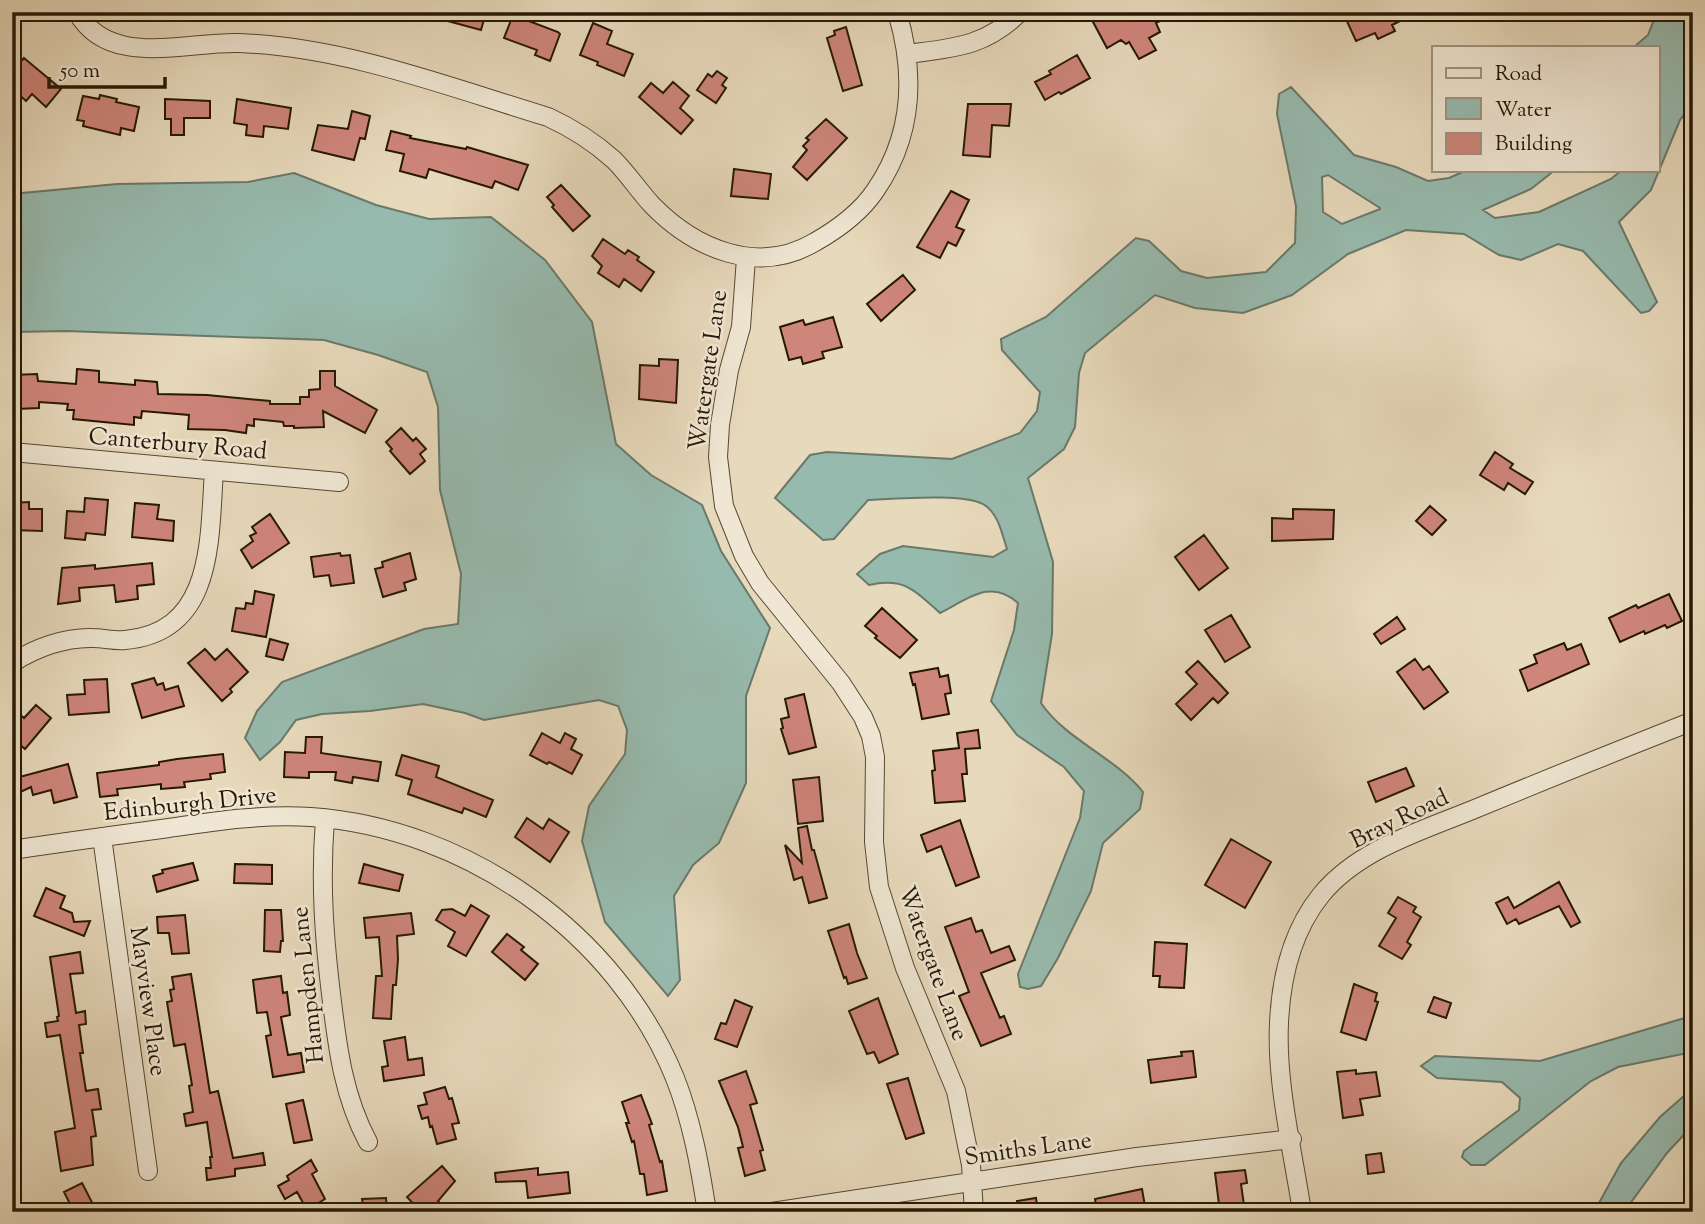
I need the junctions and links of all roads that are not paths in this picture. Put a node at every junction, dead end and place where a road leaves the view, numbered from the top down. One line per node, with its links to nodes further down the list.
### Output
1 (77, 12): 5 (street, Watergate Lane)
2 (897, 12): 4 (street)
3 (1020, 12): 4 (street)
4 (907, 54): 5 (street)
5 (746, 258): 17 (street, Watergate Lane)
6 (12, 452): 7 (street, Canterbury Road)
7 (214, 471): 8 (street, Canterbury Road); 9 (street)
8 (339, 482)
9 (12, 663)
10 (1693, 720): 14 (street, Bray Road)
11 (325, 819): 12 (street, Edinburgh Drive); 15 (street, Hampden Lane); 18 (street, Edinburgh Drive)
12 (102, 837): 13 (street, Edinburgh Drive); 16 (street, Mayview Place)
13 (12, 850)
14 (1292, 1139): 17 (street, Smiths Lane); 21 (street, Bray Road)
15 (368, 1142)
16 (148, 1171)
17 (972, 1182): 19 (street, Smiths Lane); 20 (street, Watergate Lane)
18 (707, 1212)
19 (772, 1212)
20 (974, 1212)
21 (1302, 1212)

